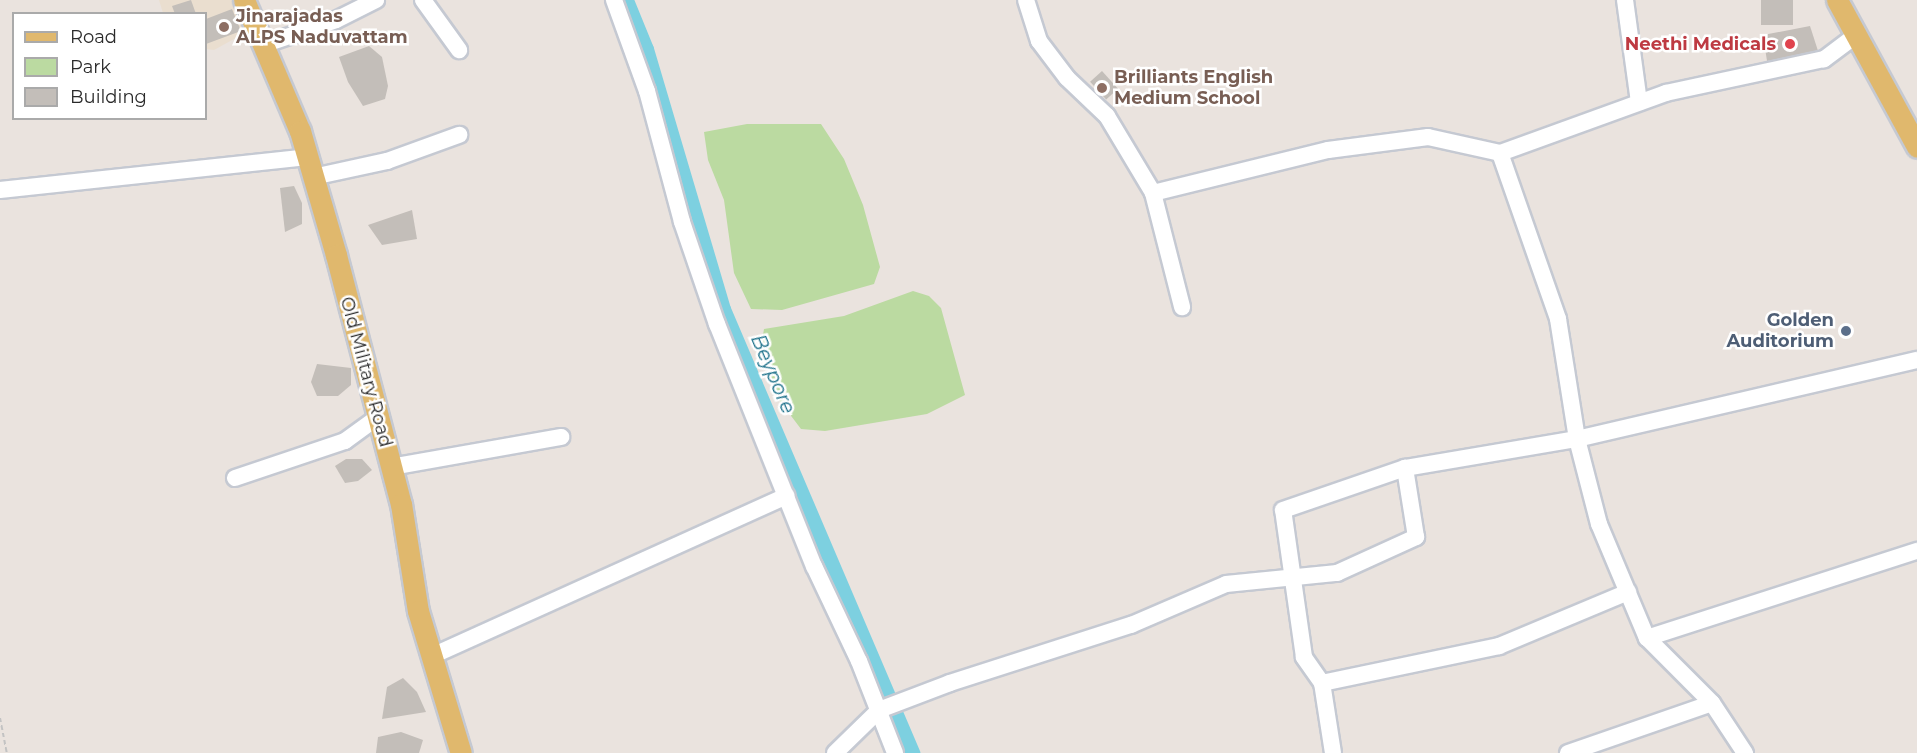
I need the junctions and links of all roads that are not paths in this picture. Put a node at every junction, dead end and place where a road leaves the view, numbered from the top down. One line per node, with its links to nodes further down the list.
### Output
1 (243, 0): 9 (main road, Old Military Road)
2 (376, 0): 9 (street)
3 (423, 0): 10 (street)
4 (614, 0): 26 (street)
5 (1026, 0): 17 (street)
6 (1625, 0): 11 (street)
7 (1837, 0): 8 (main road)
8 (1855, 36): 11 (street); 13 (main road)
9 (263, 45): 15 (main road, Old Military Road)
10 (459, 50)
11 (1639, 102): 14 (street)
12 (459, 135): 15 (street)
13 (1917, 147)
14 (1500, 153): 17 (street); 22 (street)
15 (310, 167): 16 (street); 20 (main road, Old Military Road)
16 (0, 190)
17 (1153, 193): 18 (street)
18 (1182, 307)
19 (1917, 360): 22 (street)
20 (378, 417): 23 (main road, Old Military Road); 25 (street)
21 (561, 437): 23 (street)
22 (1577, 439): 24 (street); 29 (street)
23 (391, 467): 31 (main road, Old Military Road)
24 (1405, 468): 28 (street); 28 (street)
25 (235, 478)
26 (787, 496): 31 (street); 34 (street)
27 (1917, 551): 30 (street)
28 (1290, 578): 32 (street); 34 (street)
29 (1628, 592): 30 (street); 32 (street)
30 (1647, 638): 33 (street)
31 (432, 656): 35 (main road, Old Military Road)
32 (1322, 683): 38 (street)
33 (1712, 703): 39 (street); 40 (street)
34 (879, 710): 36 (street); 37 (street)
35 (461, 753)
36 (835, 753)
37 (895, 753)
38 (1333, 753)
39 (1568, 753)
40 (1745, 753)

